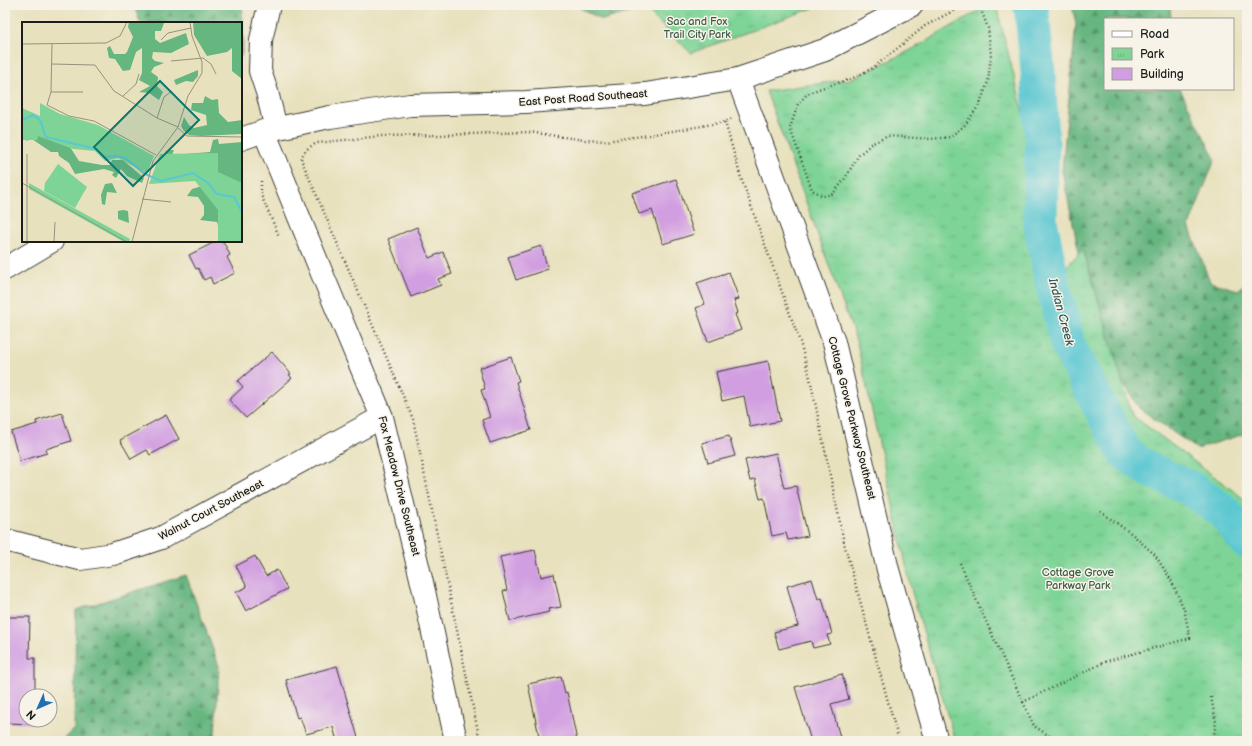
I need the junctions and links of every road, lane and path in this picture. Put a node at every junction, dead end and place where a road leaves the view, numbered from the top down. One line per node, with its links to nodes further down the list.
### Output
1 (269, 5): 8 (street, Fox Meadow Drive Southeast)
2 (912, 5): 5 (street, East Post Road Southeast)
3 (964, 5): 4 (path)
4 (979, 5)
5 (738, 79): 8 (street, East Post Road Southeast); 23 (street, Cottage Grove Parkway Southeast)
6 (737, 117): 7 (path)
7 (725, 122): 21 (path); 22 (path)
8 (270, 129): 9 (street, East Post Road Southeast); 14 (street, Fox Meadow Drive Southeast)
9 (242, 139)
10 (260, 177): 11 (path)
11 (279, 236)
12 (50, 242): 13 (street)
13 (5, 269)
14 (382, 417): 16 (street, Walnut Court Southeast); 20 (street, Fox Meadow Drive Southeast)
15 (1098, 510): 19 (path)
16 (5, 540)
17 (960, 563): 19 (path)
18 (1211, 697): 25 (path)
19 (1023, 702): 24 (path)
20 (456, 741)
21 (480, 741)
22 (899, 741)
23 (937, 741)
24 (1057, 741)
25 (1213, 741)

